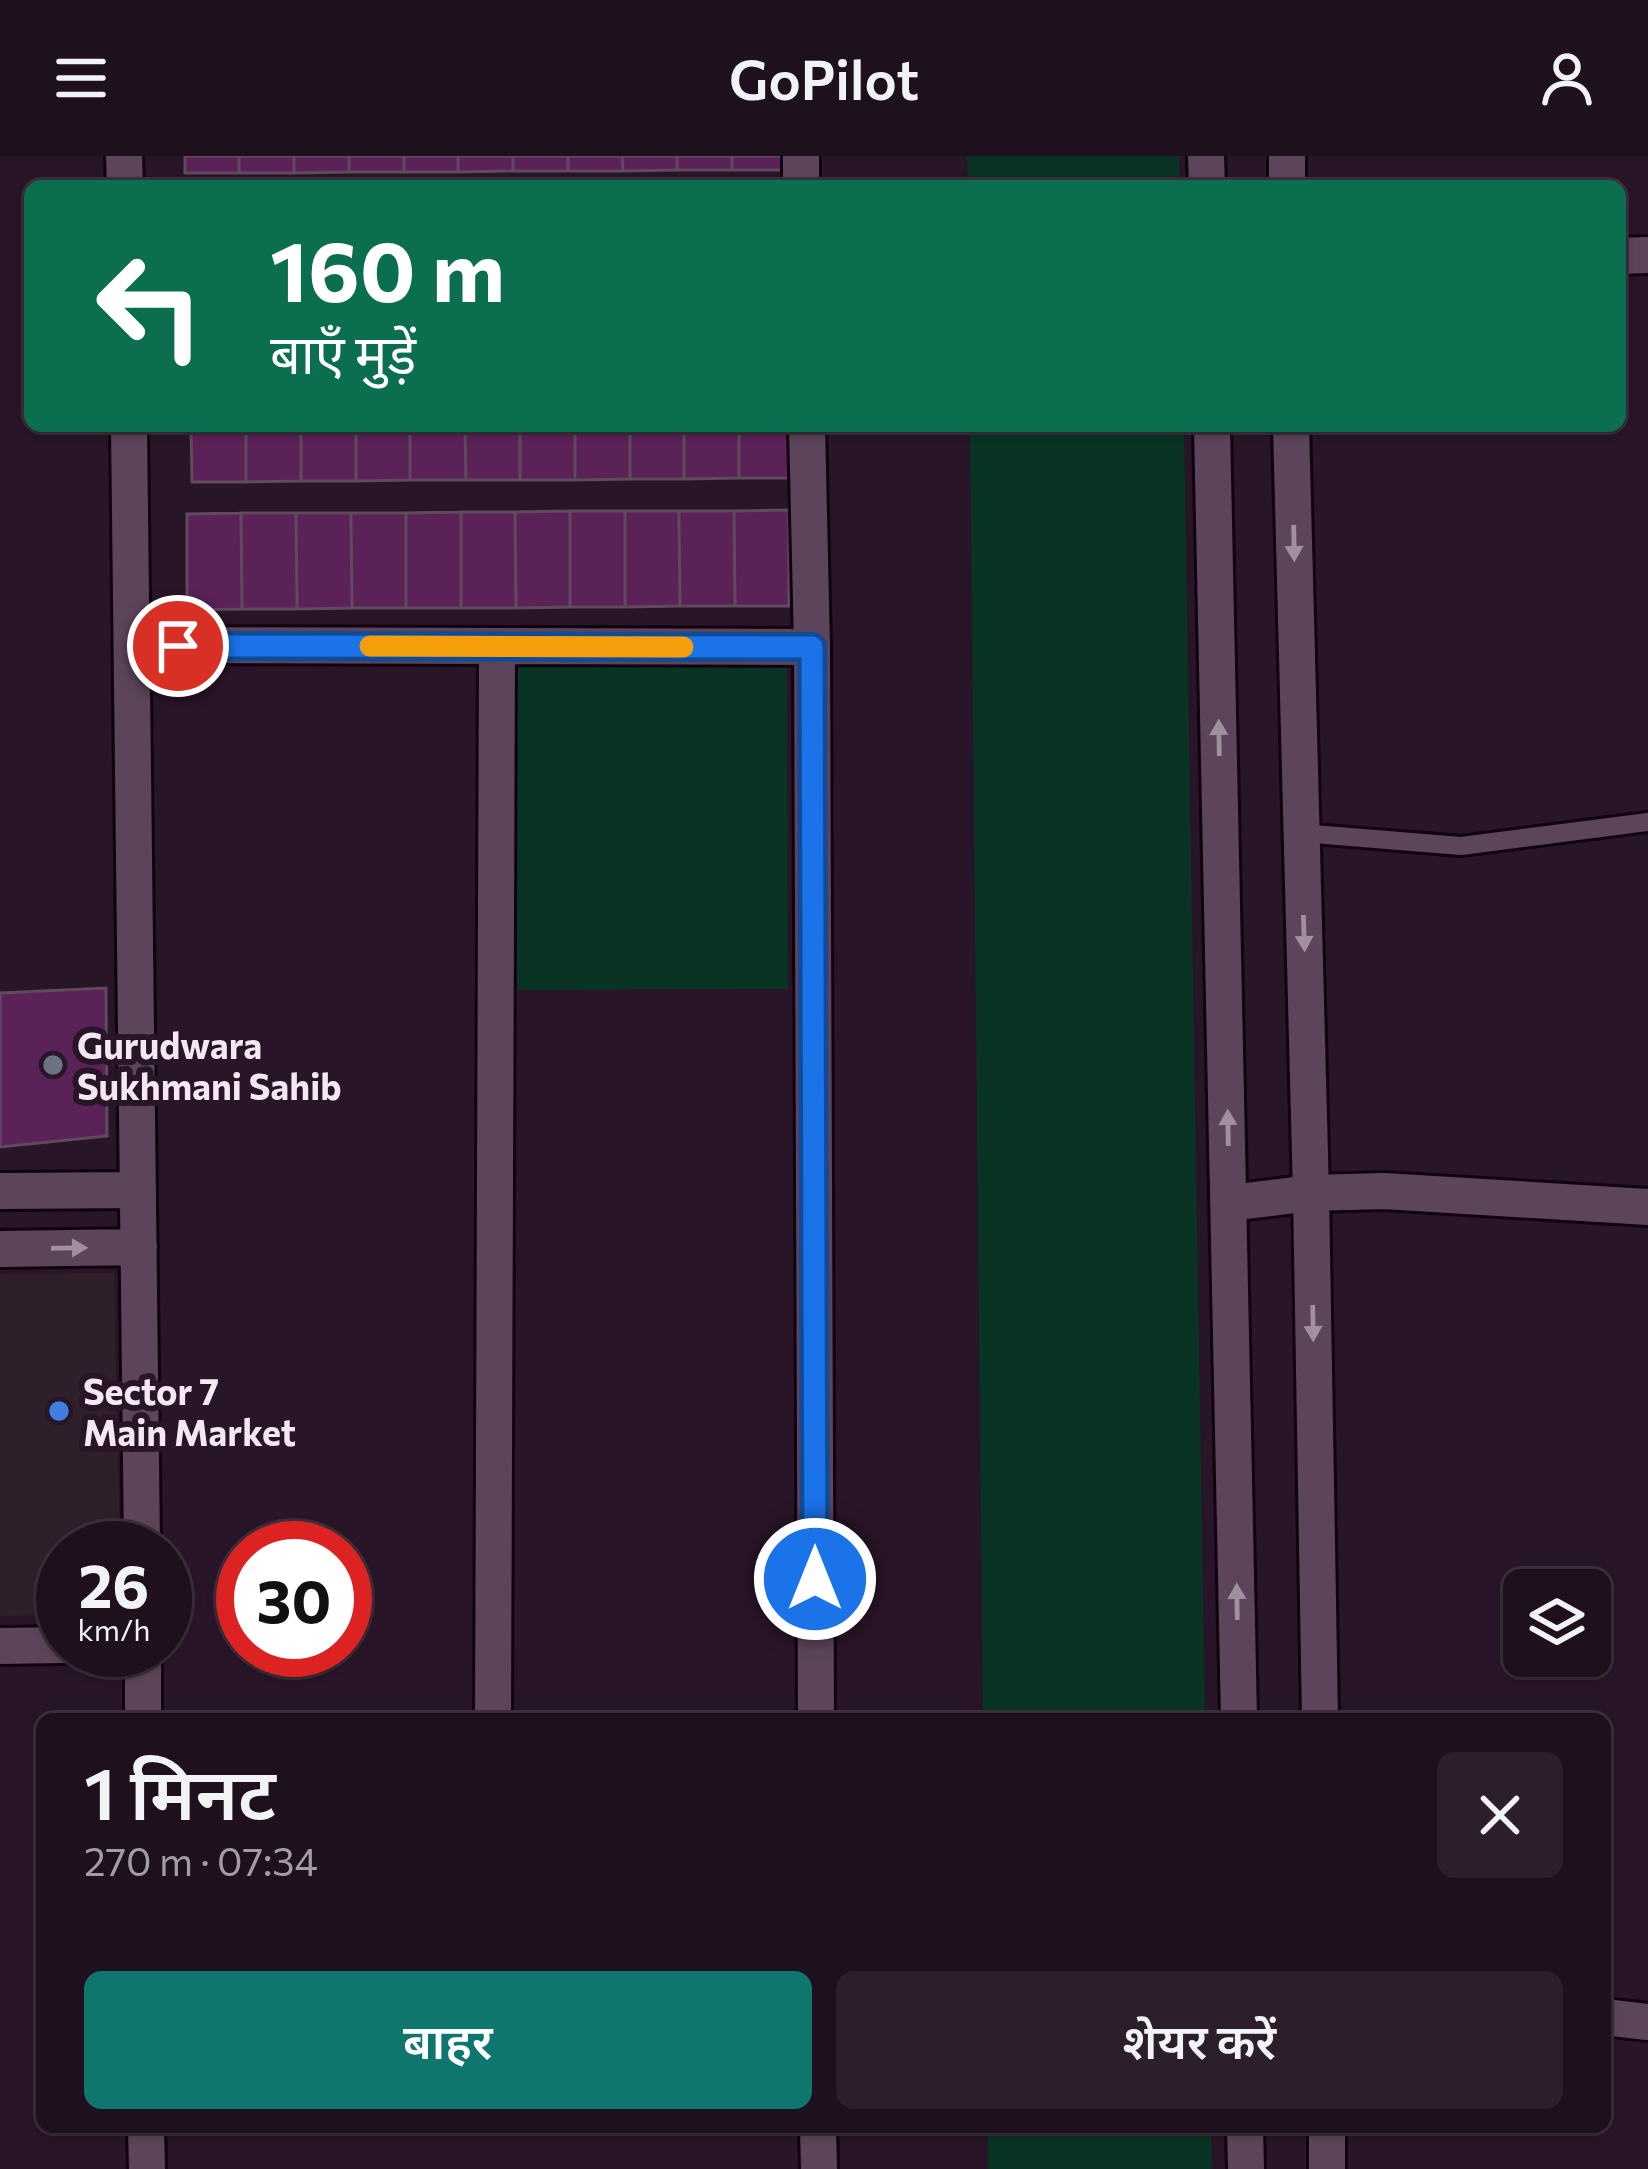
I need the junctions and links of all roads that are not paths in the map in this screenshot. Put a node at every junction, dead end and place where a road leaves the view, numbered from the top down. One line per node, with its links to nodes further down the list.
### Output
1 (129, 432): 5 (street)
2 (806, 432): 7 (street)
3 (1212, 432): 13 (street, one-way to 3)
4 (1291, 432): 9 (street, one-way to 9)
5 (132, 645): 6 (street); 10 (street)
6 (497, 646): 7 (street); 22 (street)
7 (812, 647): 23 (street)
8 (1648, 822): 9 (lane)
9 (1301, 833): 12 (street, one-way to 12)
10 (138, 1190): 11 (street); 15 (street)
11 (0, 1191)
12 (1311, 1193): 13 (street); 14 (street); 25 (street, one-way to 25)
13 (1230, 1203): 24 (street, one-way to 13)
14 (1648, 1207)
15 (139, 1247): 16 (street, one-way to 15); 17 (street)
16 (0, 1249)
17 (142, 1521)
18 (0, 1646): 19 (street)
19 (36, 1646)
20 (143, 1677): 21 (street)
21 (143, 1713)
22 (494, 1713)
23 (816, 1713)
24 (1239, 1713)
25 (1320, 1713)
26 (1611, 2018): 27 (street)
27 (1648, 2021)
28 (146, 2133): 32 (street)
29 (818, 2133): 33 (street)
30 (1245, 2133): 34 (street)
31 (1327, 2133): 35 (street)
32 (147, 2169)
33 (819, 2169)
34 (1246, 2169)
35 (1327, 2169)

